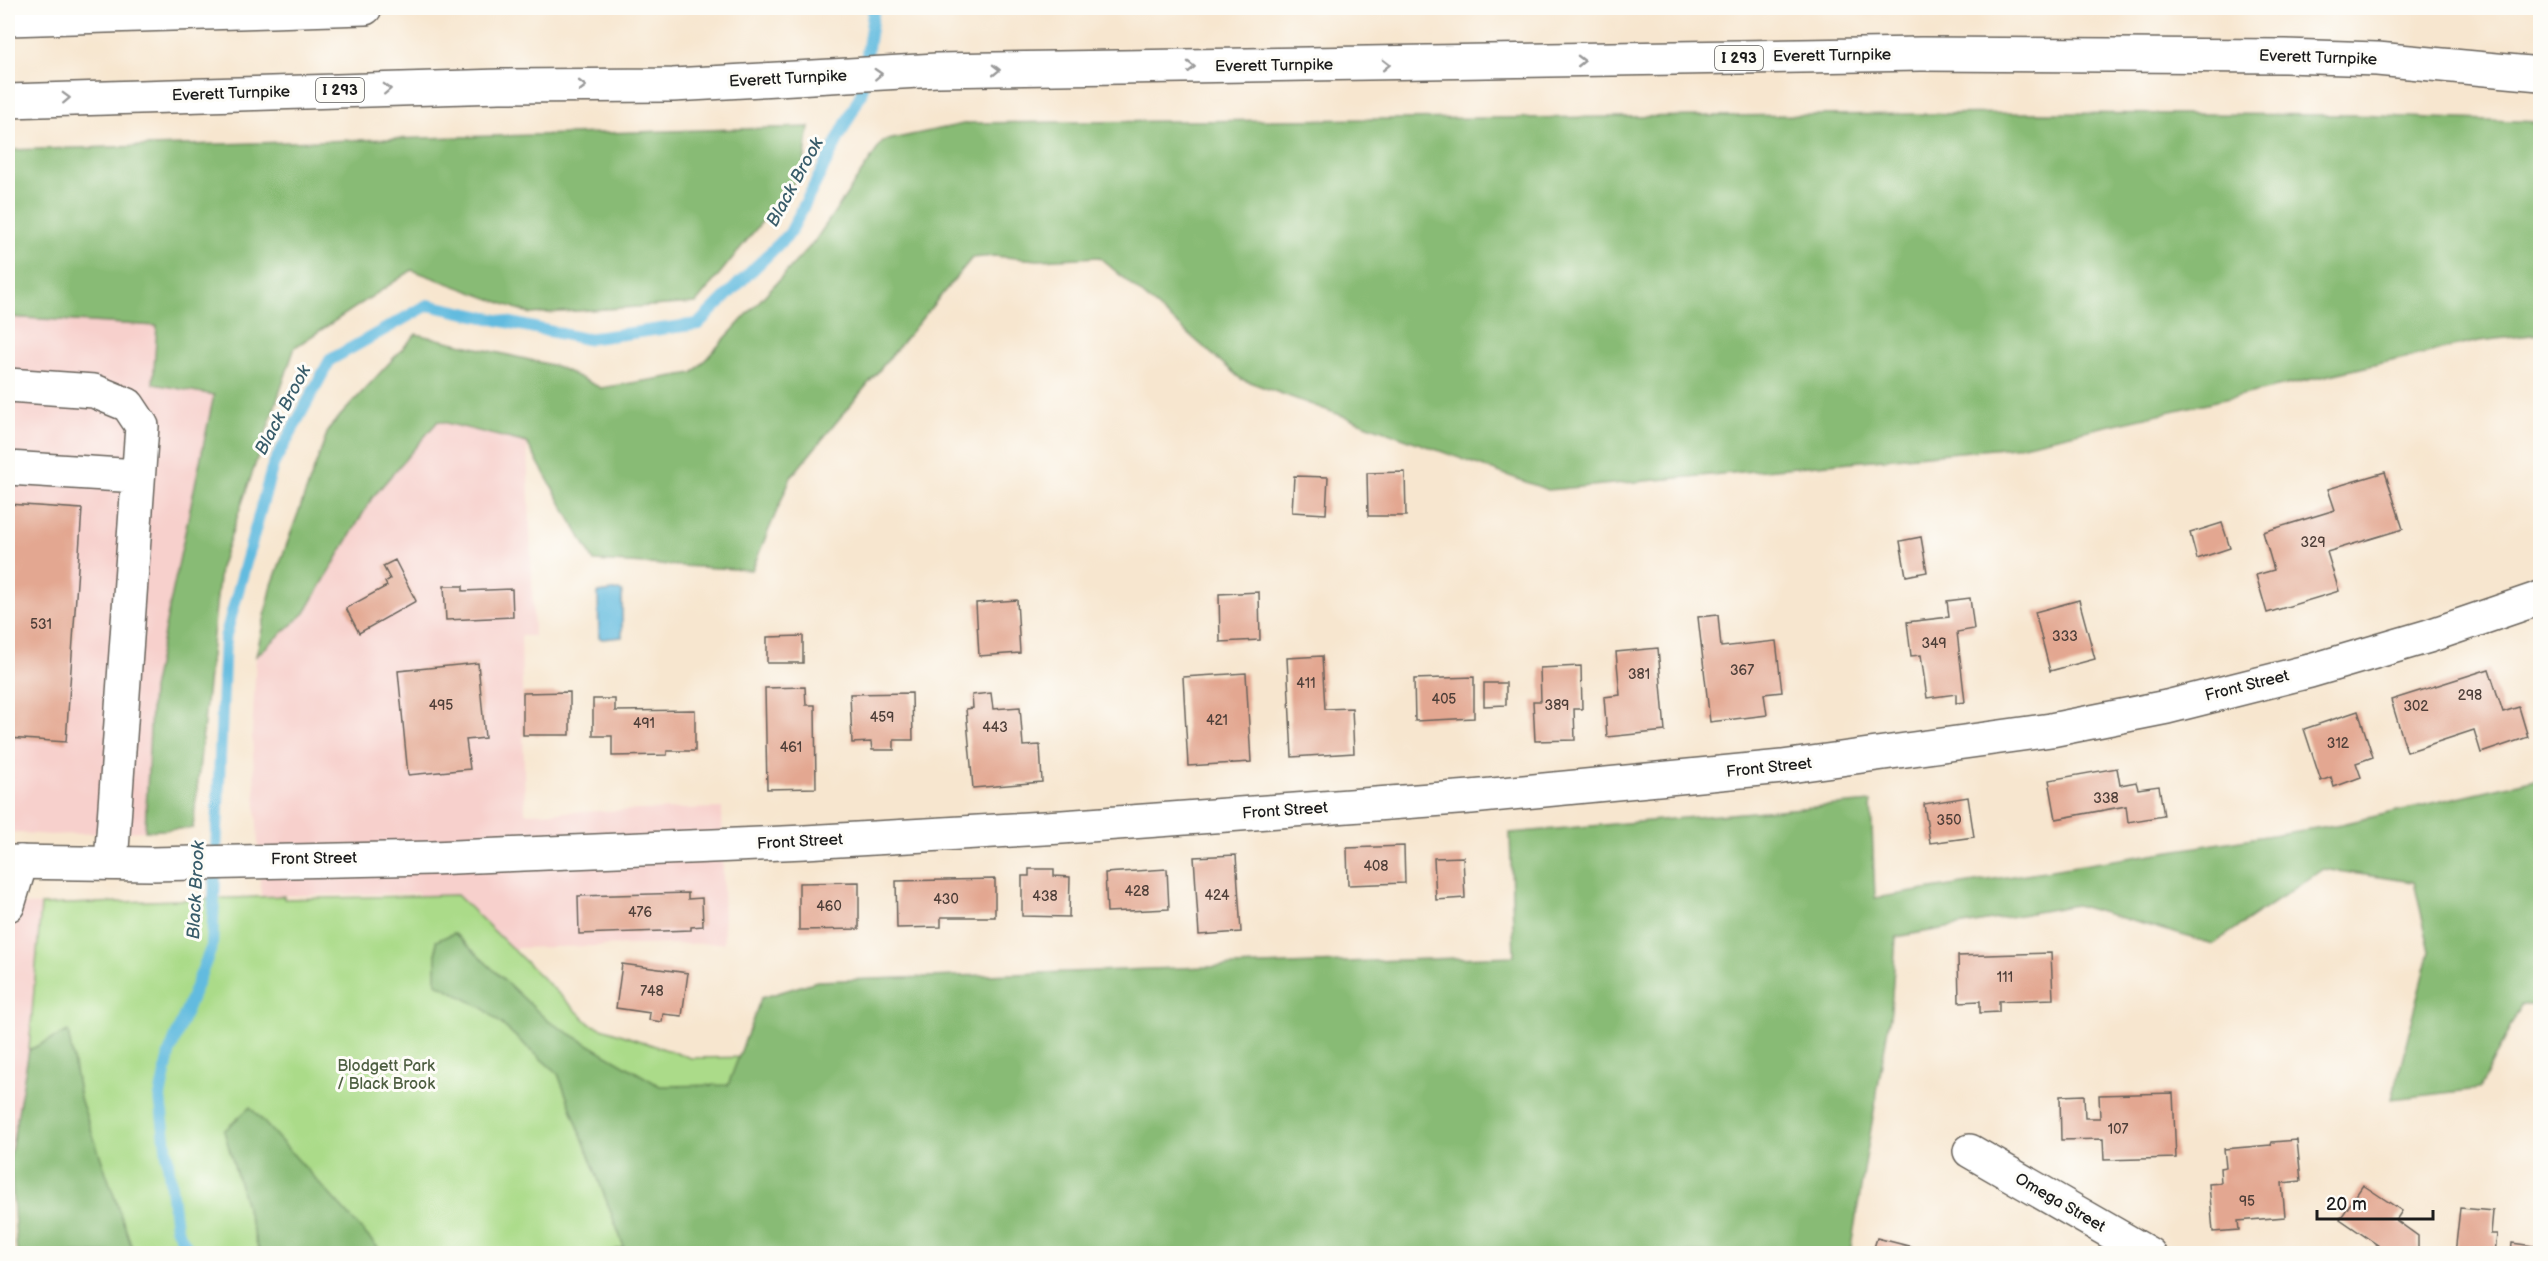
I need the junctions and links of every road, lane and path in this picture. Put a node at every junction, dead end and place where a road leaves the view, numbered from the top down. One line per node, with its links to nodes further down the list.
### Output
1 (365, 8): 2 (main road)
2 (8, 19)
3 (2541, 74): 4 (main road, Everett Turnpike / I 293, one-way to 3)
4 (8, 101)
5 (8, 385): 7 (main road)
6 (8, 468): 7 (main road)
7 (138, 476): 10 (main road)
8 (2541, 598): 10 (main road, Front Street)
9 (14, 862): 10 (main road, Front Street); 11 (main road)
10 (111, 863)
11 (8, 905)
12 (1970, 1151): 13 (main road, Omega Street)
13 (2149, 1254)

